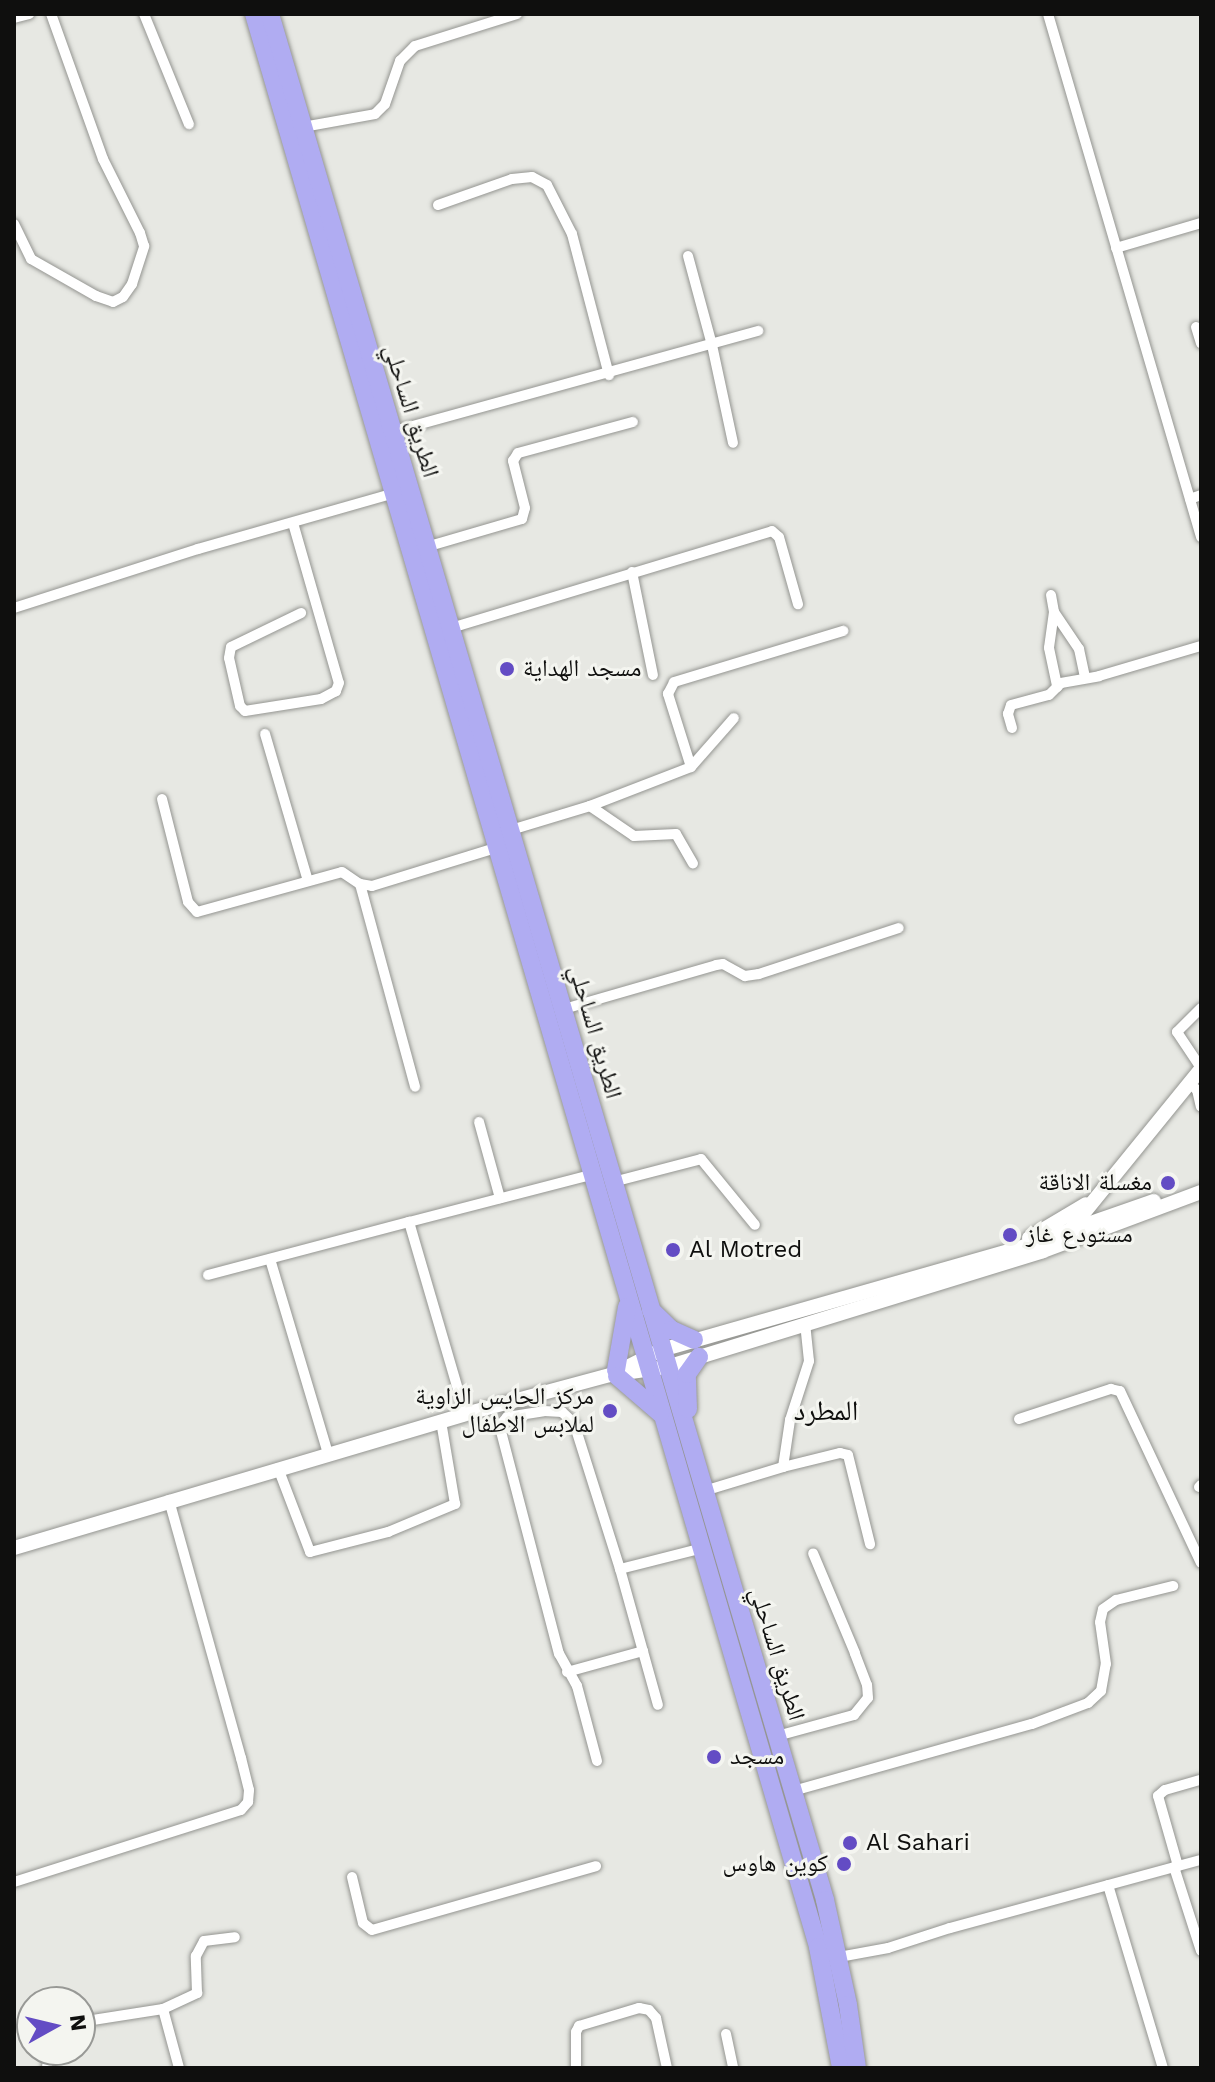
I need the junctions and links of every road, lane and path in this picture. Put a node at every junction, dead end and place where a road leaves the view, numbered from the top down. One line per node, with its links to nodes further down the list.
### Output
1 (29, 14): 8 (street)
2 (51, 14): 13 (street)
3 (144, 14): 9 (street)
4 (254, 14): 24 (highway, الطريق الساحلي)
5 (270, 14): 10 (highway, الطريق الساحلي)
6 (517, 14): 10 (street)
7 (1048, 14): 14 (street)
8 (14, 18)
9 (189, 124)
10 (303, 127): 22 (highway, الطريق الساحلي)
11 (438, 205): 20 (street)
12 (1201, 223): 14 (street)
13 (14, 224)
14 (1116, 248): 26 (street)
15 (688, 256): 19 (street)
16 (1196, 327): 18 (street)
17 (758, 331): 19 (street)
18 (1201, 343)
19 (712, 345): 20 (street); 23 (street)
20 (609, 375): 22 (street)
21 (633, 422): 29 (street)
22 (391, 432): 29 (highway, الطريق الساحلي)
23 (733, 443)
24 (395, 493): 27 (street); 49 (highway, الطريق الساحلي)
25 (1201, 495): 26 (street)
26 (1190, 499): 28 (street)
27 (293, 523): 33 (street); 35 (street)
28 (1201, 537)
29 (426, 547): 36 (highway, الطريق الساحلي)
30 (632, 572): 32 (street); 36 (street); 39 (street)
31 (1051, 595): 34 (street)
32 (798, 604)
33 (14, 608)
34 (1054, 612): 40 (street); 41 (street)
35 (301, 613)
36 (451, 628): 48 (highway, الطريق الساحلي)
37 (843, 631): 45 (street)
38 (1201, 646): 40 (street)
39 (653, 675)
40 (1085, 677): 41 (street)
41 (1057, 687): 43 (street)
42 (734, 718): 45 (street)
43 (1012, 728)
44 (265, 734): 51 (street)
45 (691, 767): 47 (street)
46 (162, 799): 51 (street)
47 (590, 806): 48 (street); 50 (street)
48 (511, 830): 55 (highway, الطريق الساحلي)
49 (499, 847): 52 (street); 61 (highway, الطريق الساحلي)
50 (693, 863)
51 (308, 881): 52 (street)
52 (360, 884): 58 (street)
53 (899, 928): 55 (street)
54 (1201, 1008): 56 (street)
55 (564, 1009): 62 (highway, الطريق الساحلي)
56 (1201, 1068): 57 (main road)
57 (1189, 1083): 59 (street); 66 (main road)
58 (415, 1087)
59 (1201, 1107)
60 (479, 1122): 65 (street)
61 (594, 1174): 65 (street); 73 (highway, الطريق الساحلي)
62 (613, 1182): 68 (street); 74 (highway, الطريق الساحلي)
63 (1201, 1183): 69 (main road)
64 (1201, 1192): 69 (main road)
65 (500, 1198): 67 (street)
66 (1090, 1202): 69 (main road); 70 (main road)
67 (409, 1222): 71 (street); 79 (street)
68 (755, 1225)
69 (1068, 1237): 70 (main road); 75 (main road)
70 (1016, 1249): 76 (main road)
71 (270, 1259): 72 (street); 84 (street)
72 (208, 1275)
73 (628, 1300): 77 (highway, الطريق الساحلي); 78 (highway)
74 (649, 1309): 76 (highway); 77 (highway, الطريق الساحلي)
75 (805, 1324): 76 (main road); 85 (street)
76 (696, 1349): 77 (main road); 83 (highway)
77 (655, 1361): 78 (main road); 80 (highway, الطريق الساحلي); 83 (highway, الطريق الساحلي)
78 (614, 1374): 79 (main road); 80 (highway)
79 (465, 1414): 82 (main road)
80 (661, 1415): 91 (highway, الطريق الساحلي)
81 (1019, 1419): 93 (street)
82 (441, 1421): 84 (main road); 86 (street)
83 (686, 1431): 87 (highway, الطريق الساحلي)
84 (328, 1454): 86 (main road)
85 (783, 1467): 87 (street); 89 (street)
86 (278, 1468): 88 (main road)
87 (704, 1491): 99 (highway, الطريق الساحلي)
88 (169, 1500): 90 (main road); 107 (street)
89 (870, 1544)
90 (14, 1548)
91 (699, 1549): 94 (street); 119 (highway, الطريق الساحلي)
92 (813, 1553): 99 (street)
93 (1201, 1563)
94 (620, 1569): 96 (street); 97 (street)
95 (1173, 1586): 102 (street)
96 (643, 1651): 97 (street); 98 (street)
97 (567, 1672): 100 (street)
98 (658, 1705)
99 (777, 1736): 102 (highway, الطريق الساحلي)
100 (597, 1761)
101 (1201, 1780): 105 (street)
102 (793, 1791): 111 (highway, الطريق الساحلي)
103 (1201, 1860): 105 (street)
104 (596, 1866): 106 (street)
105 (1176, 1867): 108 (street); 110 (street)
106 (352, 1877)
107 (14, 1882)
108 (1108, 1885): 111 (street); 121 (street)
109 (235, 1937): 112 (street)
110 (1201, 1951)
111 (839, 1957): 120 (highway, الطريق الساحلي)
112 (163, 2009): 113 (street); 115 (street)
113 (96, 2019)
114 (726, 2034): 118 (street)
115 (179, 2068)
116 (576, 2068): 117 (street)
117 (667, 2068)
118 (733, 2068)
119 (841, 2068)
120 (857, 2068)
121 (1163, 2068)

